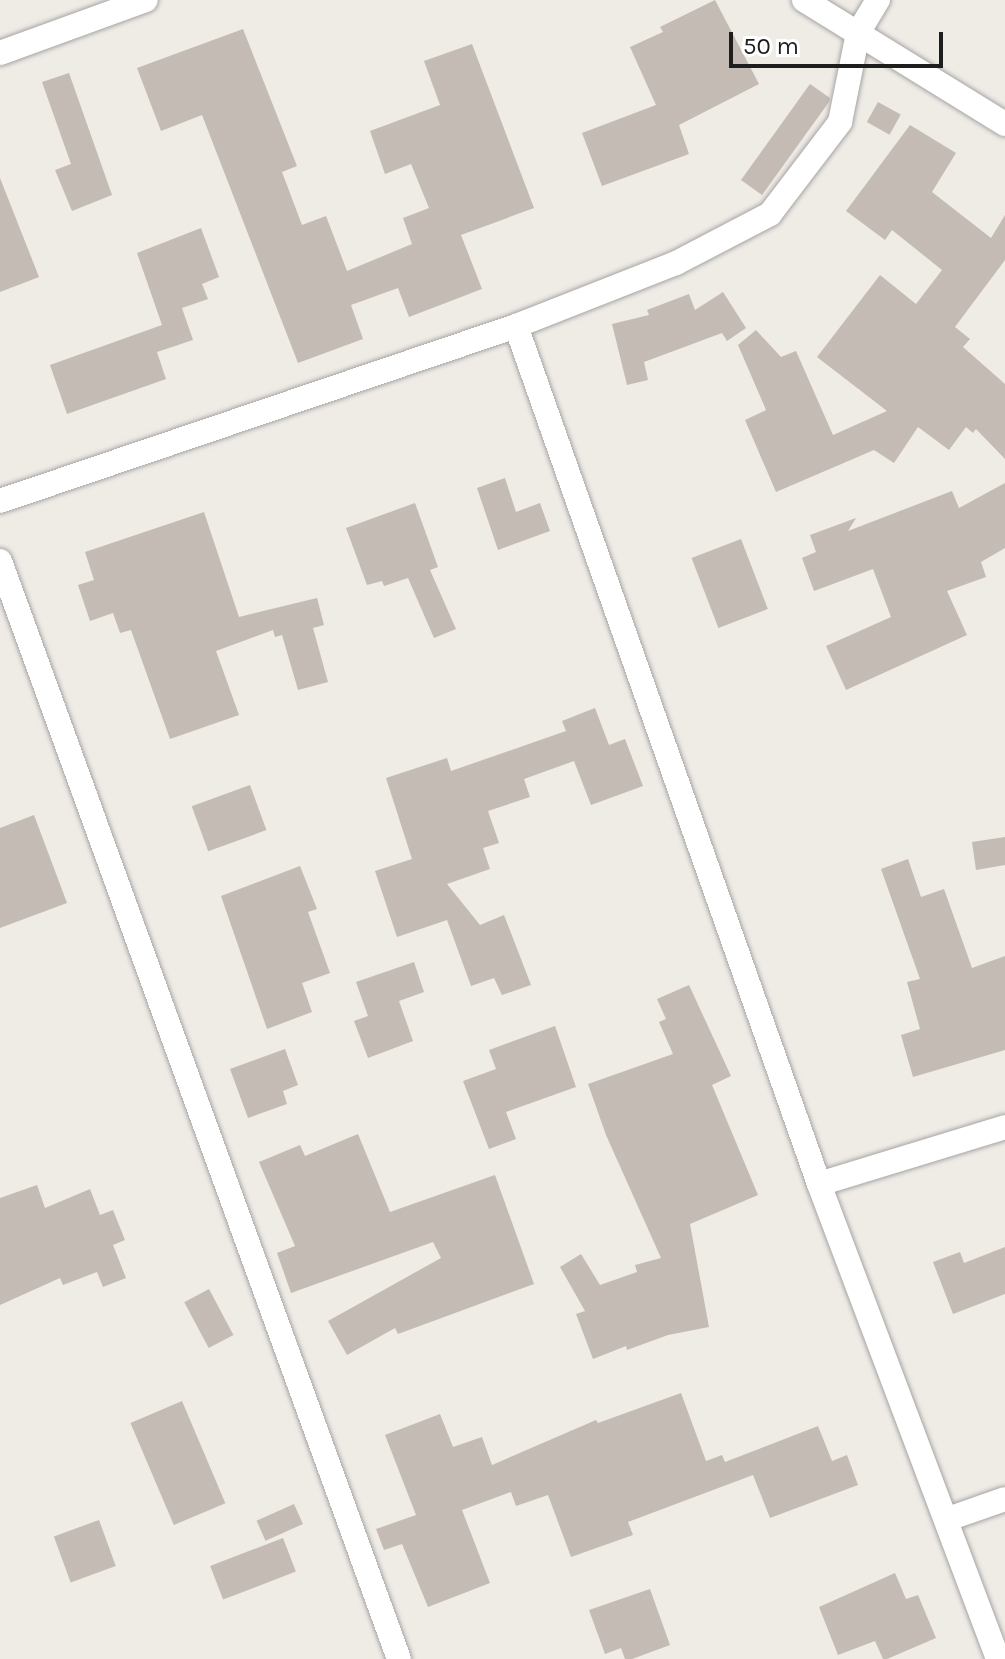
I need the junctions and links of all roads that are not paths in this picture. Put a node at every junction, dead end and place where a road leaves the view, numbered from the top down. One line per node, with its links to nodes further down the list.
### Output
1 (146, 0): 5 (street)
2 (804, 0): 4 (street)
3 (878, 0): 4 (street)
4 (858, 33): 6 (street); 7 (street)
5 (0, 53)
6 (1005, 124)
7 (516, 326): 8 (street); 11 (street)
8 (0, 501)
9 (0, 561): 14 (street)
10 (1005, 1127): 11 (street)
11 (819, 1184): 13 (street)
12 (1005, 1499): 13 (street)
13 (948, 1519): 15 (street)
14 (399, 1659)
15 (998, 1659)

